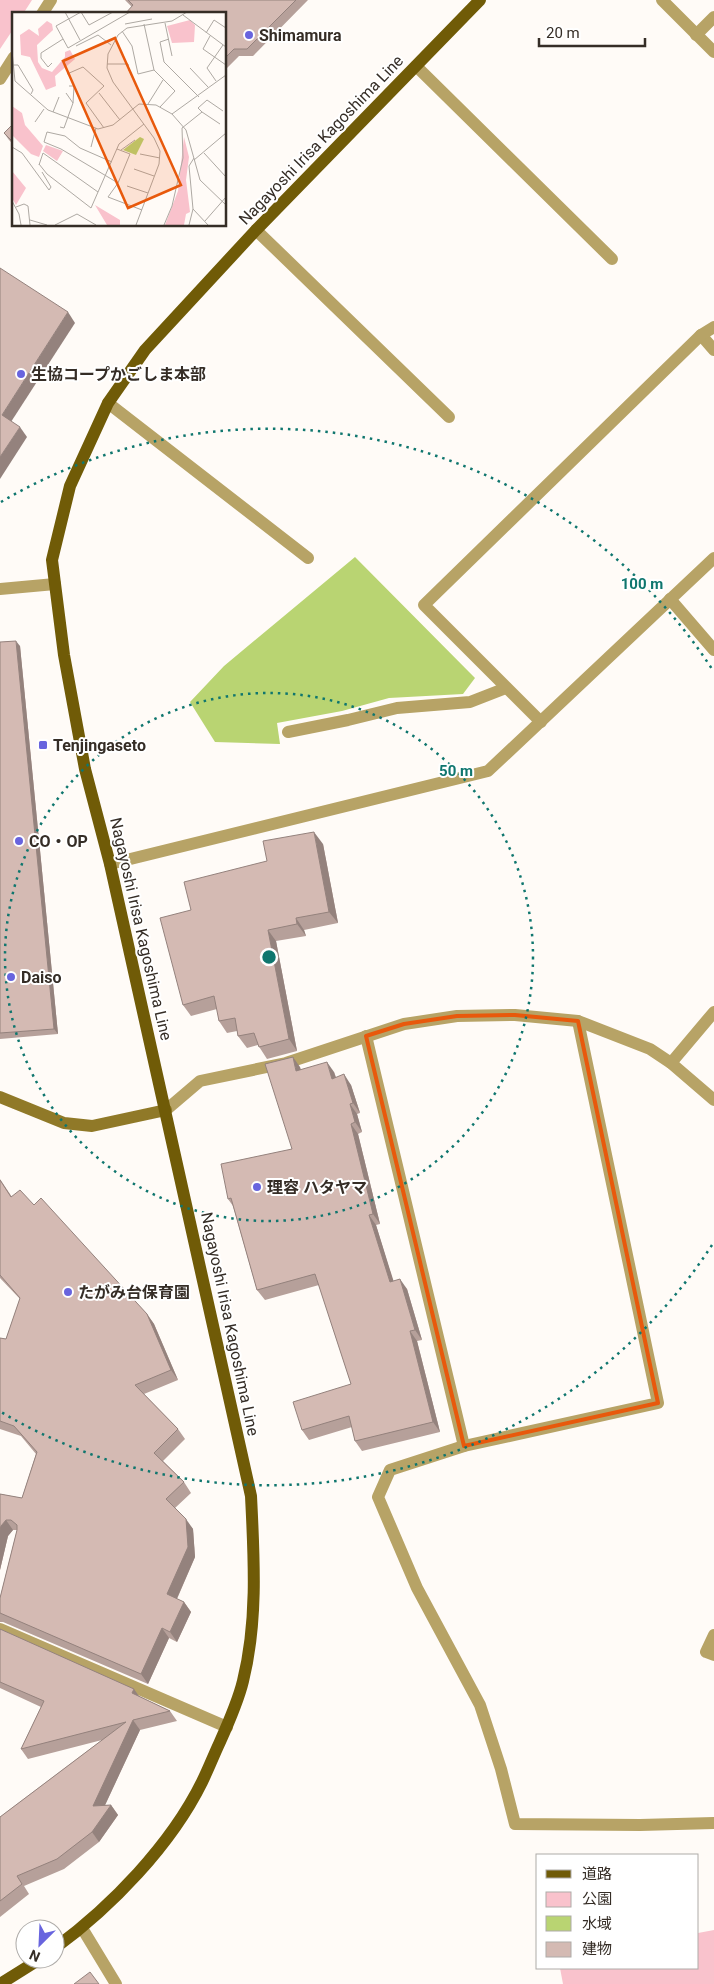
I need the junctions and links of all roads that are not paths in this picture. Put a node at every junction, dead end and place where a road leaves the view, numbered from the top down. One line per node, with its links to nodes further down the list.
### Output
1 (51, 0): 4 (street)
2 (480, 0): 9 (main road, Nagayoshi Irisa Kagoshima Line)
3 (662, 0): 6 (street)
4 (43, 12)
5 (714, 17): 6 (street)
6 (696, 35): 7 (street)
7 (714, 52)
8 (12, 60): 10 (street)
9 (416, 66): 11 (main road, Nagayoshi Irisa Kagoshima Line); 12 (street)
10 (0, 78)
11 (256, 230): 16 (main road, Nagayoshi Irisa Kagoshima Line); 17 (street)
12 (612, 259)
13 (714, 327): 14 (street)
14 (701, 335): 15 (street); 24 (street)
15 (714, 350)
16 (108, 403): 18 (street); 20 (main road, Nagayoshi Irisa Kagoshima Line)
17 (450, 417)
18 (308, 558)
19 (714, 558): 22 (street)
20 (55, 584): 21 (street); 27 (main road, Nagayoshi Irisa Kagoshima Line)
21 (0, 589)
22 (670, 600): 23 (street); 25 (street)
23 (714, 650)
24 (506, 688): 25 (street); 26 (street)
25 (541, 722): 27 (street)
26 (288, 732)
27 (110, 864): 34 (main road, Nagayoshi Irisa Kagoshima Line)
28 (714, 1012): 31 (street)
29 (578, 1021): 30 (street); 31 (street); 35 (street)
30 (366, 1036): 34 (street); 35 (street)
31 (671, 1063): 33 (street)
32 (0, 1096): 34 (street)
33 (714, 1100)
34 (166, 1110): 39 (main road, Nagayoshi Irisa Kagoshima Line)
35 (464, 1446): 40 (street)
36 (0, 1629): 39 (street)
37 (714, 1635): 38 (street)
38 (714, 1655)
39 (227, 1727): 41 (main road, Nagayoshi Irisa Kagoshima Line)
40 (714, 1823)
41 (82, 1928): 42 (main road, Nagayoshi Irisa Kagoshima Line); 45 (street)
42 (65, 1941)
43 (24, 1969): 44 (main road)
44 (0, 1984)
45 (116, 1984)

